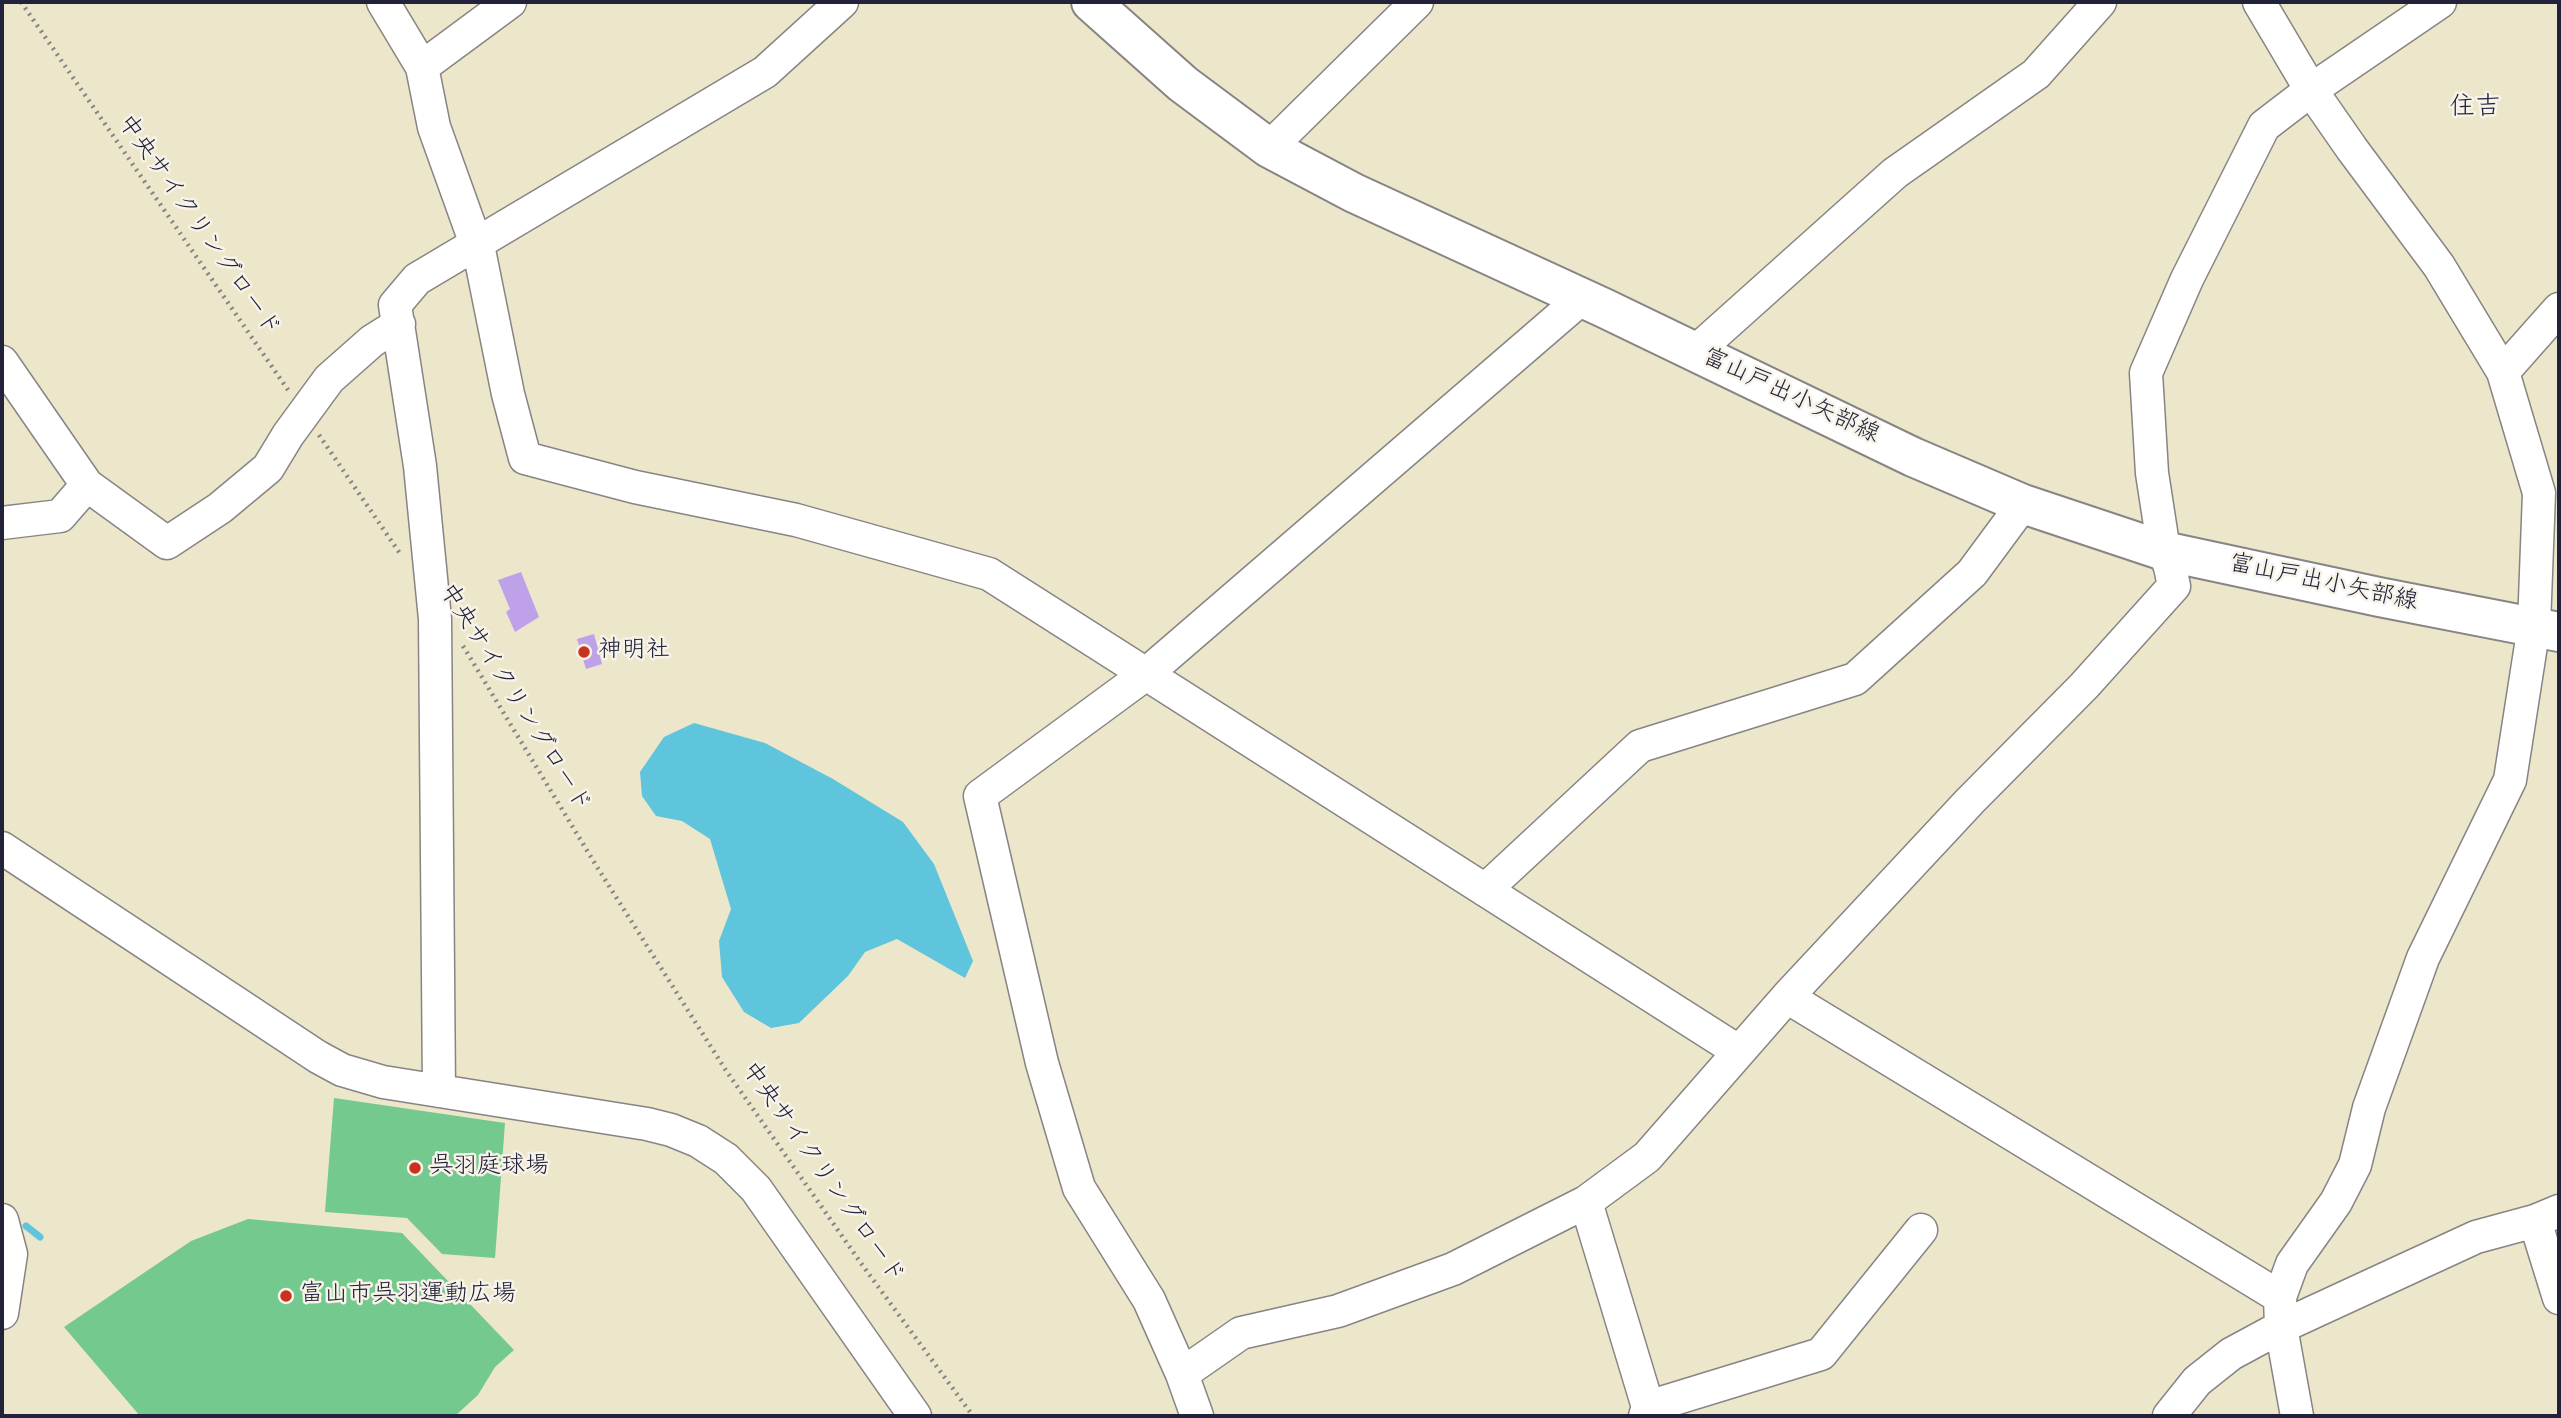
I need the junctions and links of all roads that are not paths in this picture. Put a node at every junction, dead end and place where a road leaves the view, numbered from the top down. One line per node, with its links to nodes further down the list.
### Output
1 (383, 2): 9 (street)
2 (510, 2): 9 (street)
3 (842, 2): 12 (street)
4 (1091, 2): 11 (main road, 富山戸出小矢部線)
5 (1417, 2): 11 (street)
6 (2100, 2): 16 (street)
7 (2259, 2): 10 (street)
8 (2440, 2): 10 (street)
9 (422, 67): 12 (street)
10 (2311, 90): 18 (street); 22 (street)
11 (1269, 148): 13 (main road, 富山戸出小矢部線)
12 (475, 244): 15 (street); 24 (street)
13 (1582, 298): 16 (main road, 富山戸出小矢部線); 24 (street)
14 (2559, 309): 18 (street)
15 (399, 324): 19 (street); 29 (street)
16 (1694, 353): 20 (main road, 富山戸出小矢部線)
17 (2, 362): 19 (street)
18 (2503, 372): 23 (street)
19 (87, 485): 21 (street)
20 (2023, 504): 22 (main road, 富山戸出小矢部線); 26 (street)
21 (2, 523)
22 (2164, 551): 23 (main road, 富山戸出小矢部線); 27 (street)
23 (2546, 629): 35 (street)
24 (1146, 674): 26 (street); 37 (street)
25 (2, 848): 29 (street)
26 (1485, 890): 28 (street)
27 (1787, 997): 28 (street); 35 (street)
28 (1738, 1051): 30 (street)
29 (439, 1091): 39 (street)
30 (1586, 1202): 37 (street); 38 (street)
31 (2547, 1216): 34 (street); 35 (street)
32 (2, 1220): 36 (street)
33 (1921, 1230): 38 (street)
34 (2559, 1298)
35 (2281, 1312): 41 (street); 42 (street)
36 (2, 1313)
37 (1182, 1374): 40 (street)
38 (1647, 1412)
39 (915, 1416)
40 (1197, 1416)
41 (2169, 1416)
42 (2297, 1416)

